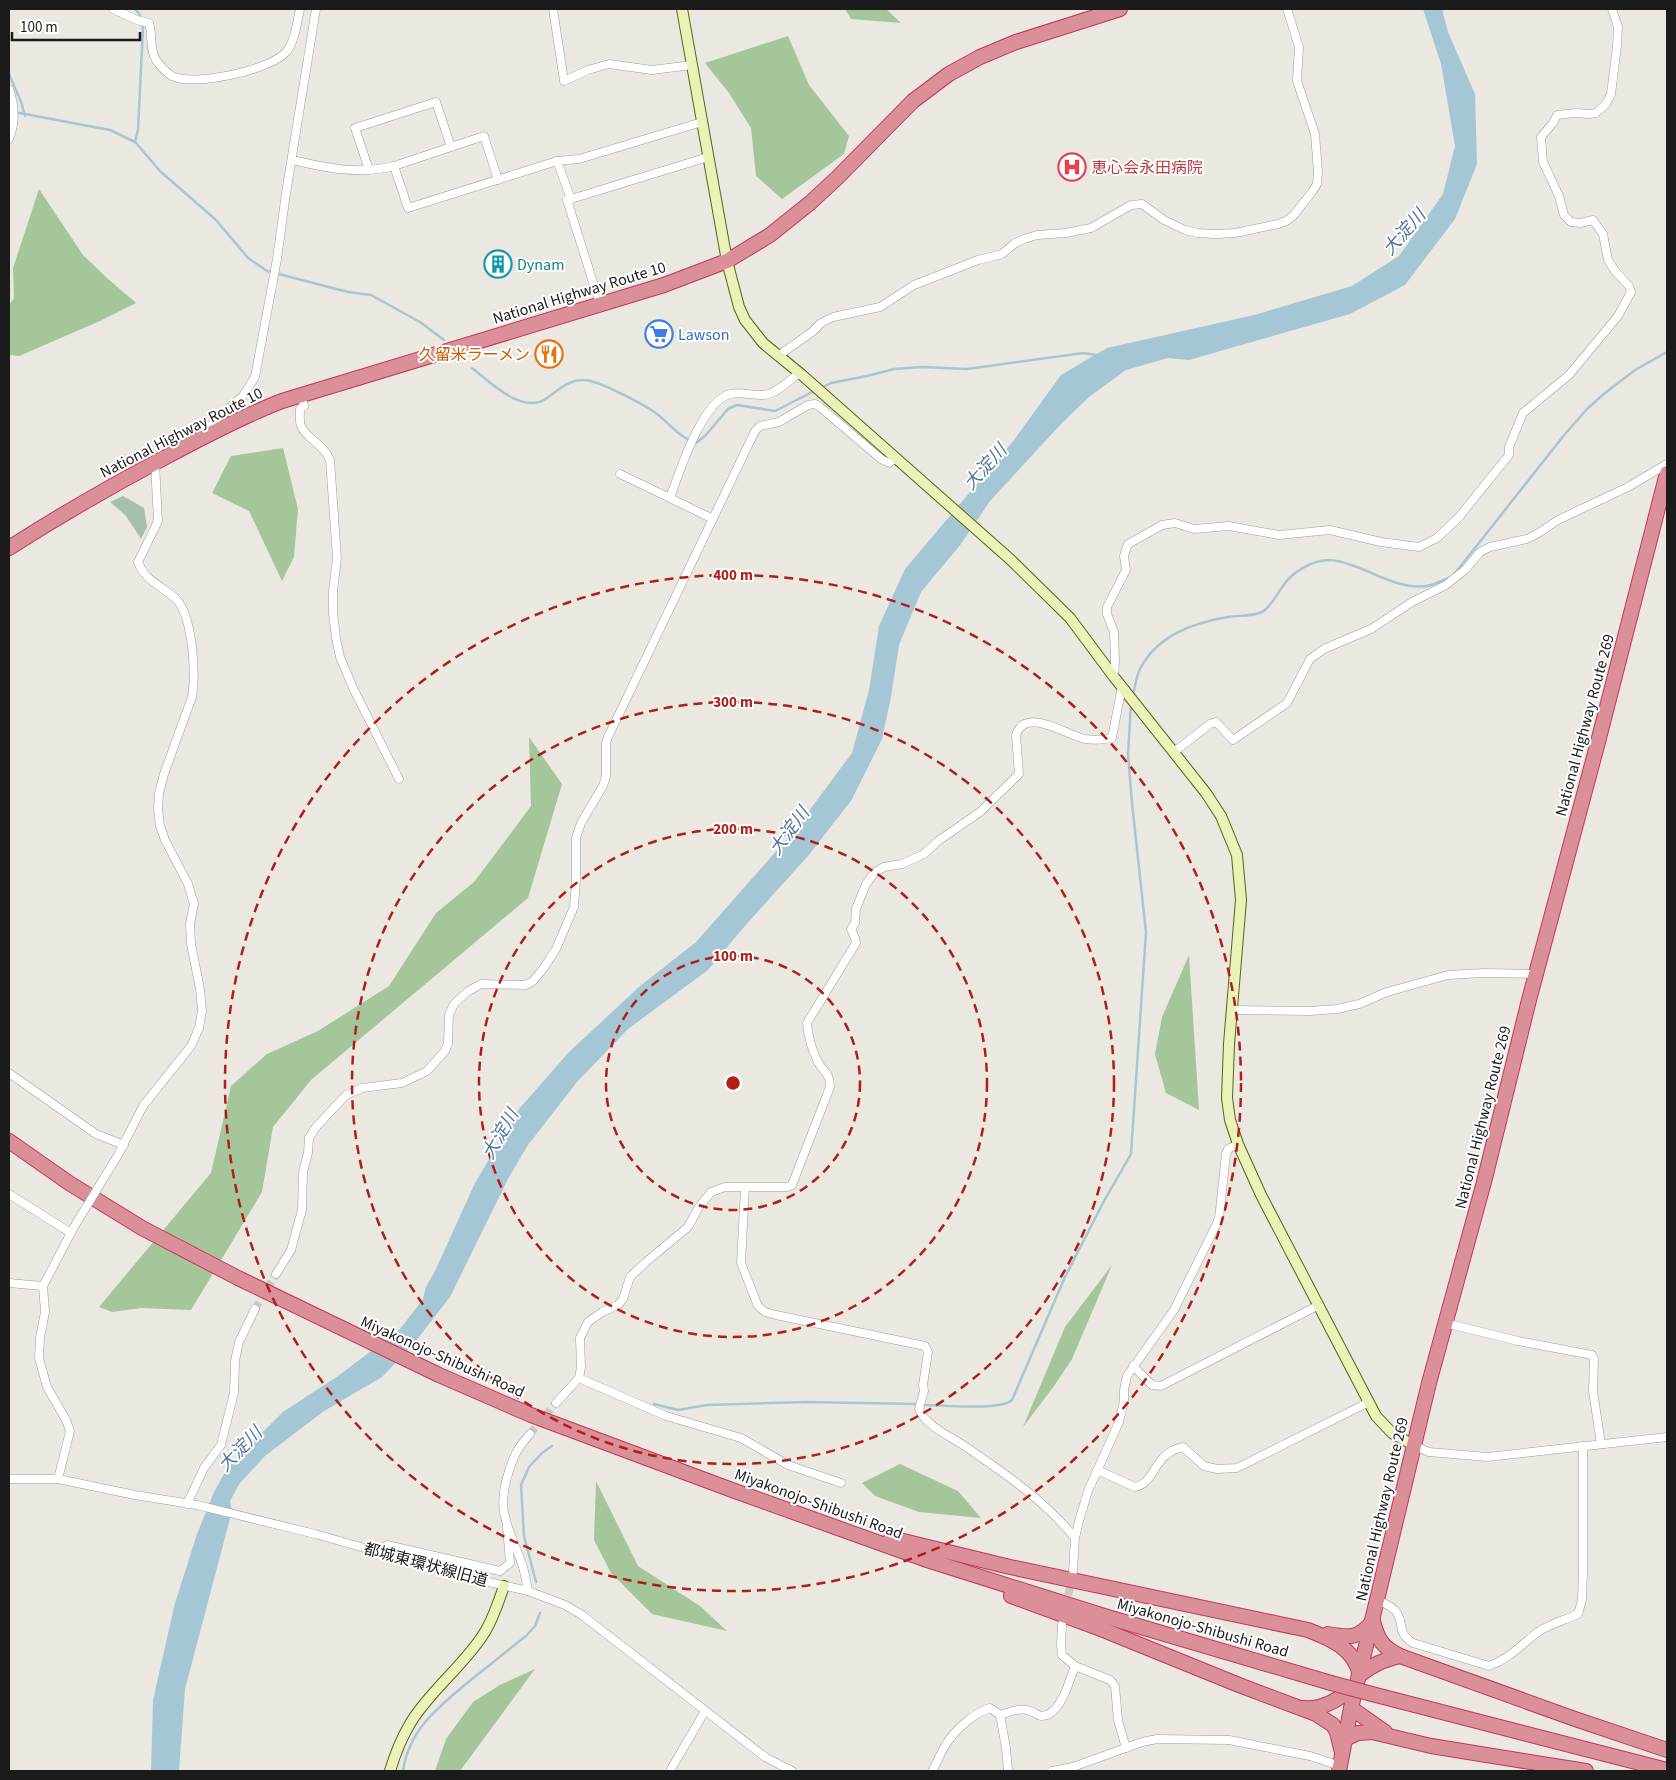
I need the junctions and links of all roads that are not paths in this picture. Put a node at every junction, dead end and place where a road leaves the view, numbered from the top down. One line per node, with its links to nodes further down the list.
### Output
1 (113, 9): 2 (street)
2 (300, 9)
3 (316, 9): 15 (street)
4 (553, 9): 9 (street)
5 (682, 9): 9 (street)
6 (1120, 9): 21 (highway, National Highway Route 10)
7 (1287, 9): 23 (street)
8 (1612, 9): 35 (street)
9 (692, 65): 11 (street)
10 (9, 89): 12 (street)
11 (702, 122): 14 (street); 16 (street)
12 (9, 139)
13 (451, 147): 17 (street); 18 (street); 19 (street)
14 (708, 157): 20 (street); 21 (street)
15 (292, 160): 18 (street); 26 (street)
16 (557, 161): 19 (street); 20 (street)
17 (394, 166): 18 (street); 19 (street)
18 (369, 170)
19 (498, 180)
20 (571, 199): 22 (street)
21 (727, 261): 22 (highway, National Highway Route 10); 23 (street)
22 (600, 304): 25 (highway, National Highway Route 10)
23 (778, 356): 24 (street)
24 (801, 374): 27 (street); 32 (street)
25 (301, 394): 26 (highway, National Highway Route 10); 38 (street)
26 (200, 438): 28 (highway, National Highway Route 10)
27 (896, 458): 33 (street); 35 (street)
28 (155, 463): 34 (highway, National Highway Route 10); 45 (street)
29 (1667, 464): 37 (street)
30 (1667, 473): 39 (highway, National Highway Route 269)
31 (620, 474): 32 (street)
32 (670, 498): 33 (street)
33 (713, 519): 51 (street)
34 (9, 548)
35 (1114, 677): 36 (street)
36 (1125, 690): 37 (street); 48 (street)
37 (1174, 752): 40 (street)
38 (399, 779)
39 (1536, 974): 40 (street); 56 (highway, National Highway Route 269)
40 (1232, 1010): 44 (street)
41 (9, 1073): 45 (street)
42 (9, 1136): 47 (highway)
43 (9, 1141): 47 (highway, Miyakonojo-Shibushi Road)
44 (1238, 1144): 54 (street); 57 (street)
45 (124, 1145): 50 (street, bridge)
46 (9, 1148): 47 (highway)
47 (69, 1182): 71 (highway, Miyakonojo-Shibushi Road)
48 (744, 1188): 58 (street); 73 (street)
49 (9, 1194): 50 (street)
50 (73, 1230): 53 (street)
51 (276, 1274)
52 (9, 1283): 53 (street)
53 (42, 1286): 68 (street)
54 (1318, 1305): 57 (street); 60 (street)
55 (254, 1308): 70 (street)
56 (1445, 1323): 63 (street); 64 (highway, National Highway Route 269)
57 (1133, 1366): 66 (street)
58 (578, 1378): 59 (street); 69 (street)
59 (556, 1402)
60 (1369, 1402): 64 (street); 66 (street)
61 (530, 1434): 72 (street)
62 (1667, 1437): 63 (street)
63 (1601, 1444): 65 (street)
64 (1415, 1446): 65 (street); 78 (highway, National Highway Route 269)
65 (1583, 1446): 78 (street)
66 (1098, 1470): 73 (street)
67 (9, 1479): 68 (street, 都城東環状線旧道)
68 (58, 1479): 70 (street, 都城東環状線旧道)
69 (841, 1483)
70 (187, 1504): 74 (street, 都城東環状線旧道)
71 (807, 1518): 81 (highway); 85 (highway); 95 (highway, Miyakonojo-Shibushi Road, bridge)
72 (507, 1527): 74 (street); 77 (street)
73 (1075, 1538): 75 (street)
74 (383, 1552): 76 (street, 都城東環状線旧道)
75 (1073, 1572)
76 (504, 1586): 77 (street, 都城東環状線旧道); 96 (street)
77 (528, 1591): 87 (street, 都城東環状線旧道)
78 (1377, 1600): 79 (highway, National Highway Route 269)
79 (1373, 1621): 81 (highway); 82 (highway); 84 (highway, National Highway Route 269)
80 (1062, 1624): 83 (street)
81 (1308, 1630): 84 (highway)
82 (1400, 1656): 84 (highway); 92 (highway)
83 (1074, 1666): 88 (street); 91 (street)
84 (1358, 1680): 85 (highway); 86 (highway, National Highway Route 269)
85 (1298, 1707): 93 (highway)
86 (1352, 1708): 89 (highway); 90 (highway, National Highway Route 269)
87 (705, 1711): 97 (street); 98 (street, 都城東環状線旧道)
88 (1000, 1715): 99 (street); 100 (street)
89 (1392, 1736): 90 (highway); 102 (highway)
90 (1345, 1739): 93 (highway, National Highway Route 269)
91 (1126, 1748): 93 (street); 94 (street)
92 (1667, 1750)
93 (1340, 1764)
94 (1073, 1769): 101 (street)
95 (1667, 1770)
96 (390, 1771)
97 (670, 1771)
98 (792, 1771)
99 (932, 1771)
100 (1008, 1771)
101 (1052, 1771)
102 (1586, 1771)

